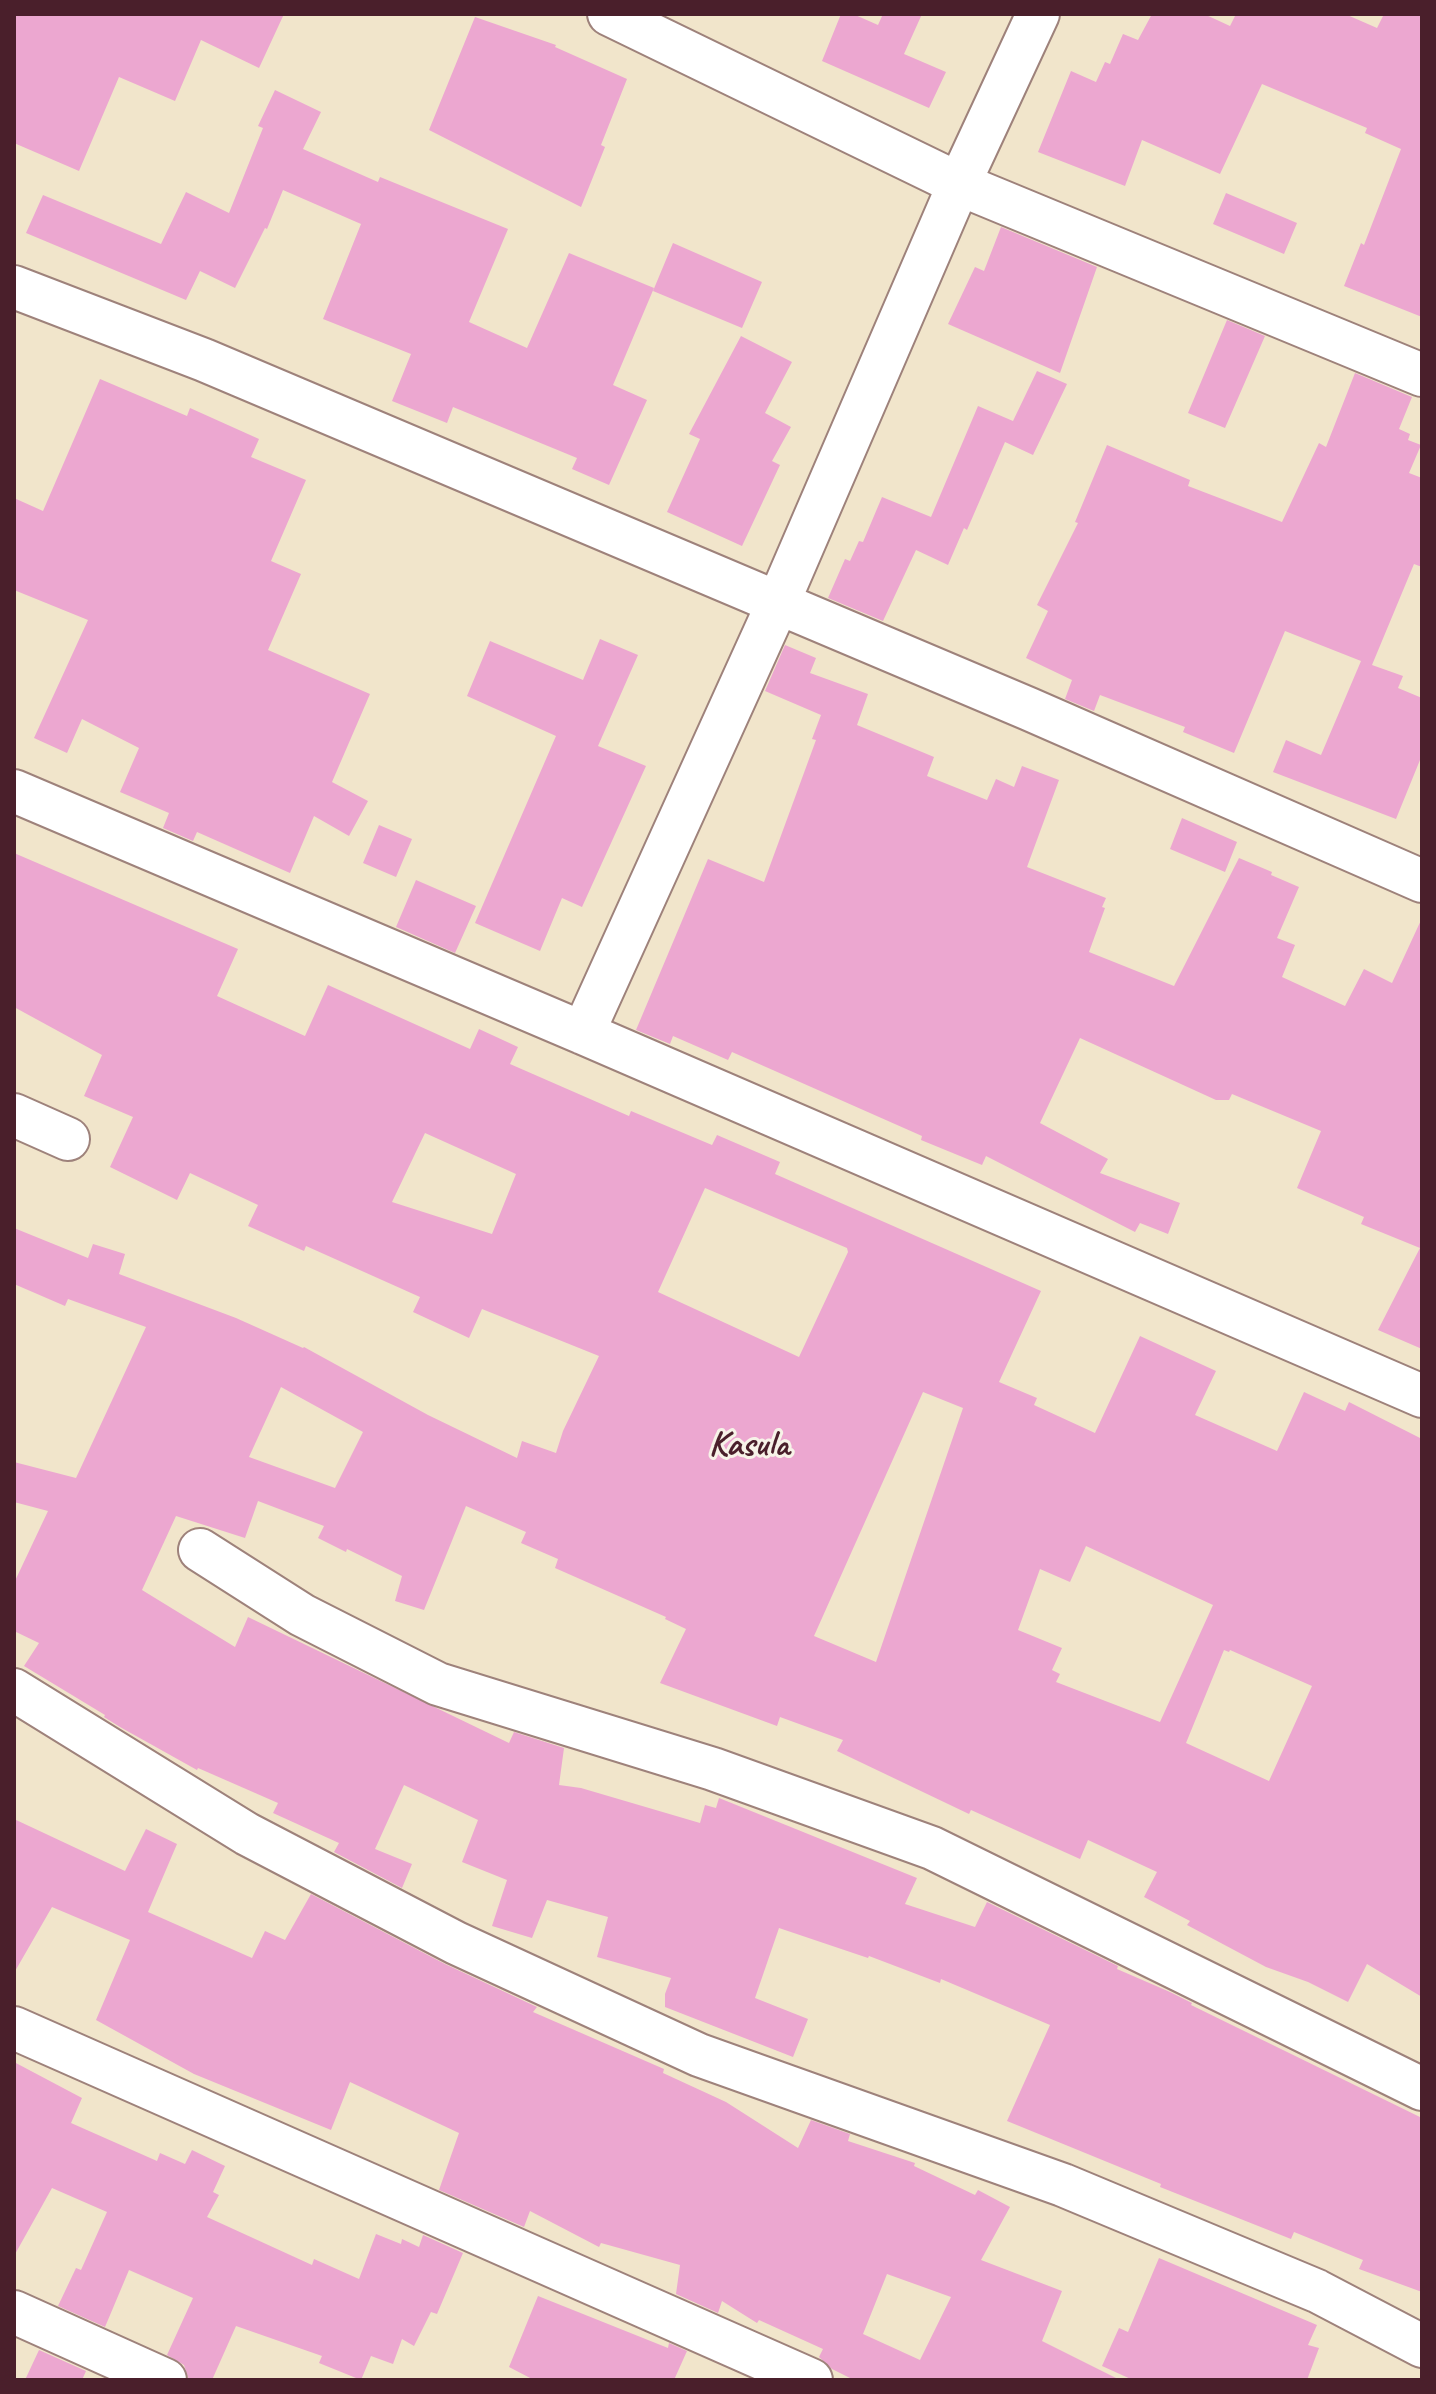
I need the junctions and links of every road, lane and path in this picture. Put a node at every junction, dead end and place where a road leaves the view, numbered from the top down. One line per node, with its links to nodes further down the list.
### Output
1 (609, 14): 3 (street)
2 (1038, 14): 3 (street)
3 (959, 184): 5 (street); 6 (street)
4 (14, 287): 6 (street)
5 (1422, 375)
6 (778, 603): 8 (street); 9 (street)
7 (14, 791): 9 (street)
8 (1422, 881)
9 (583, 1033): 12 (street)
10 (14, 1115): 11 (street)
11 (68, 1139)
12 (1422, 1396)
13 (200, 1550): 16 (street)
14 (14, 1690): 18 (street)
15 (14, 2028): 20 (street)
16 (1422, 2089)
17 (14, 2312): 19 (street)
18 (1422, 2346)
19 (165, 2380)
20 (811, 2380)

